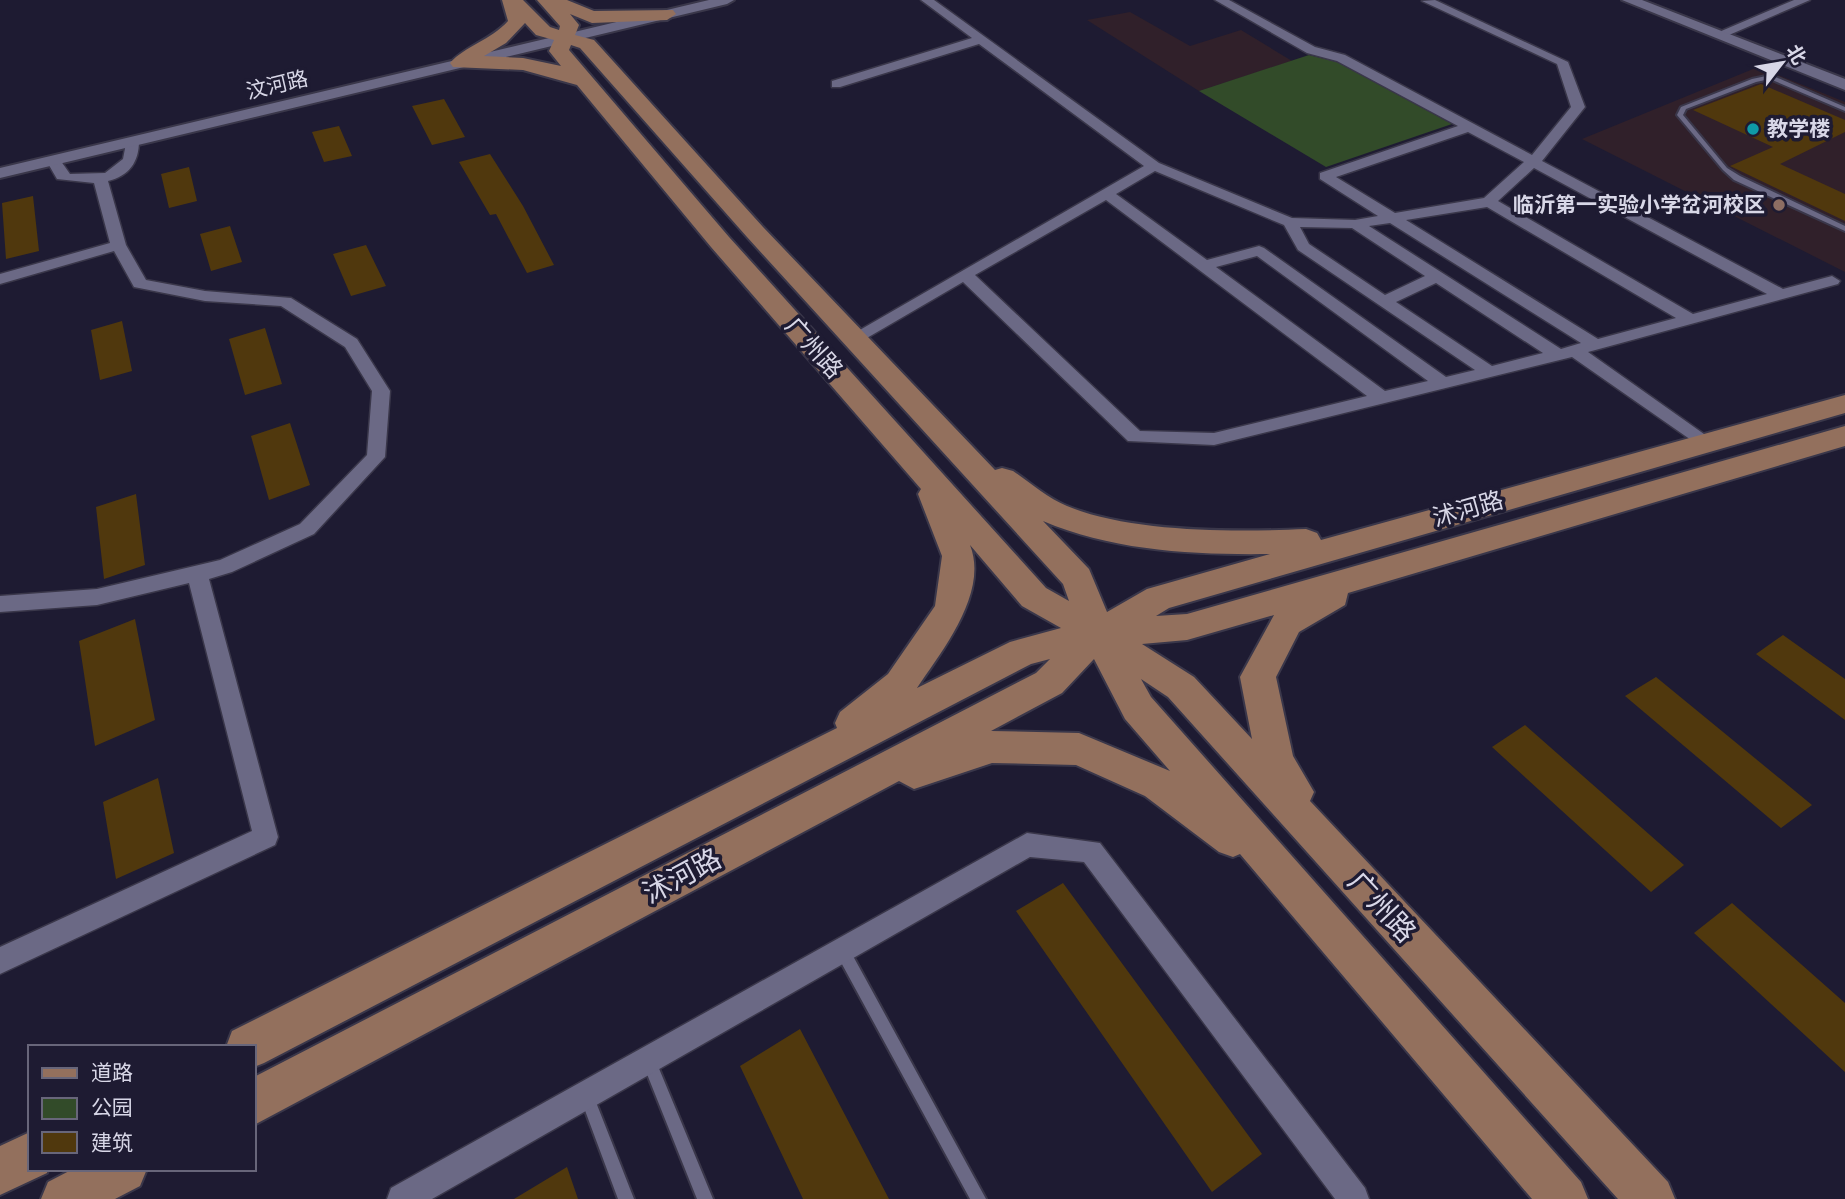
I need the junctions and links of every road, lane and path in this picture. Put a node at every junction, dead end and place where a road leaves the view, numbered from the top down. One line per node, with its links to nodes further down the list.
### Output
1 (512, 0): 13 (main road, 广州路); 15 (main road)
2 (546, 0): 13 (main road, 广州路)
3 (552, 0): 11 (main road)
4 (727, 0): 11 (street, 汶河路)
5 (927, 0): 14 (street)
6 (1221, 0): 22 (street)
7 (1629, 0): 20 (street)
8 (1644, 0): 12 (street)
9 (1804, 0): 12 (street)
10 (1428, 1): 25 (street)
11 (667, 14): 13 (street, 汶河路); 16 (main road)
12 (1726, 32): 17 (street)
13 (563, 38): 15 (street, 汶河路); 16 (main road, 广州路); 18 (main road, 广州路)
14 (979, 40): 19 (street); 26 (street)
15 (457, 62): 18 (main road); 23 (street, 汶河路); 27 (street, 汶河路)
16 (609, 68): 44 (main road, 广州路)
17 (1845, 80)
18 (584, 81): 54 (main road, 广州路)
19 (835, 83)
20 (1845, 85)
21 (1845, 109): 34 (lane)
22 (1469, 127): 25 (street); 31 (street)
23 (132, 141): 24 (street, 汶河路); 28 (street)
24 (53, 160): 27 (street, 汶河路); 28 (street)
25 (1533, 162): 30 (street); 41 (street)
26 (1153, 166): 29 (street); 32 (street)
27 (0, 171)
28 (100, 179): 35 (street)
29 (1106, 193): 36 (street); 37 (street)
30 (1489, 202): 31 (street); 43 (street)
31 (1392, 218): 33 (street); 45 (street)
32 (1290, 222): 33 (street); 42 (street)
33 (1355, 224): 38 (street)
34 (1845, 229)
35 (118, 245): 39 (street); 56 (street)
36 (1207, 265): 48 (street); 49 (street)
37 (964, 274): 44 (street); 49 (street)
38 (1437, 277): 42 (street); 46 (street)
39 (0, 279)
40 (1832, 281): 41 (street)
41 (1781, 295): 43 (street)
42 (1385, 302): 47 (street)
43 (1690, 320): 45 (street)
44 (854, 338): 53 (main road, 广州路)
45 (1596, 345): 46 (street)
46 (1567, 353): 47 (street); 52 (street)
47 (1490, 372): 48 (street)
48 (1443, 383): 49 (street)
49 (1382, 398)
50 (1845, 404): 52 (main road, 沭河路)
51 (1845, 436): 55 (main road, 沭河路)
52 (1704, 443): 55 (main road, 沭河路)
53 (960, 451): 55 (main road); 58 (main road, 广州路)
54 (925, 472): 58 (main road, 广州路); 59 (main road)
55 (1369, 554): 58 (main road, 沭河路); 61 (main road)
56 (197, 573): 57 (street); 64 (street)
57 (0, 604)
58 (1098, 633): 59 (main road, 沭河路); 60 (main road, 沭河路); 61 (main road, 广州路); 62 (main road, 广州路)
59 (801, 765): 65 (main road, 沭河路)
60 (834, 796): 62 (main road); 68 (main road, 沭河路)
61 (1340, 861): 79 (main road, 广州路)
62 (1280, 873): 78 (main road, 广州路)
63 (842, 949): 66 (street); 76 (lane); 77 (street)
64 (0, 961)
65 (252, 1045)
66 (648, 1059): 67 (street); 75 (lane)
67 (586, 1095): 73 (street); 74 (lane)
68 (256, 1101)
69 (28, 1157): 70 (main road)
70 (0, 1171)
71 (119, 1171): 72 (main road)
72 (65, 1199)
73 (402, 1199)
74 (626, 1199)
75 (705, 1199)
76 (978, 1199)
77 (1354, 1199)
78 (1564, 1199)
79 (1651, 1199)

